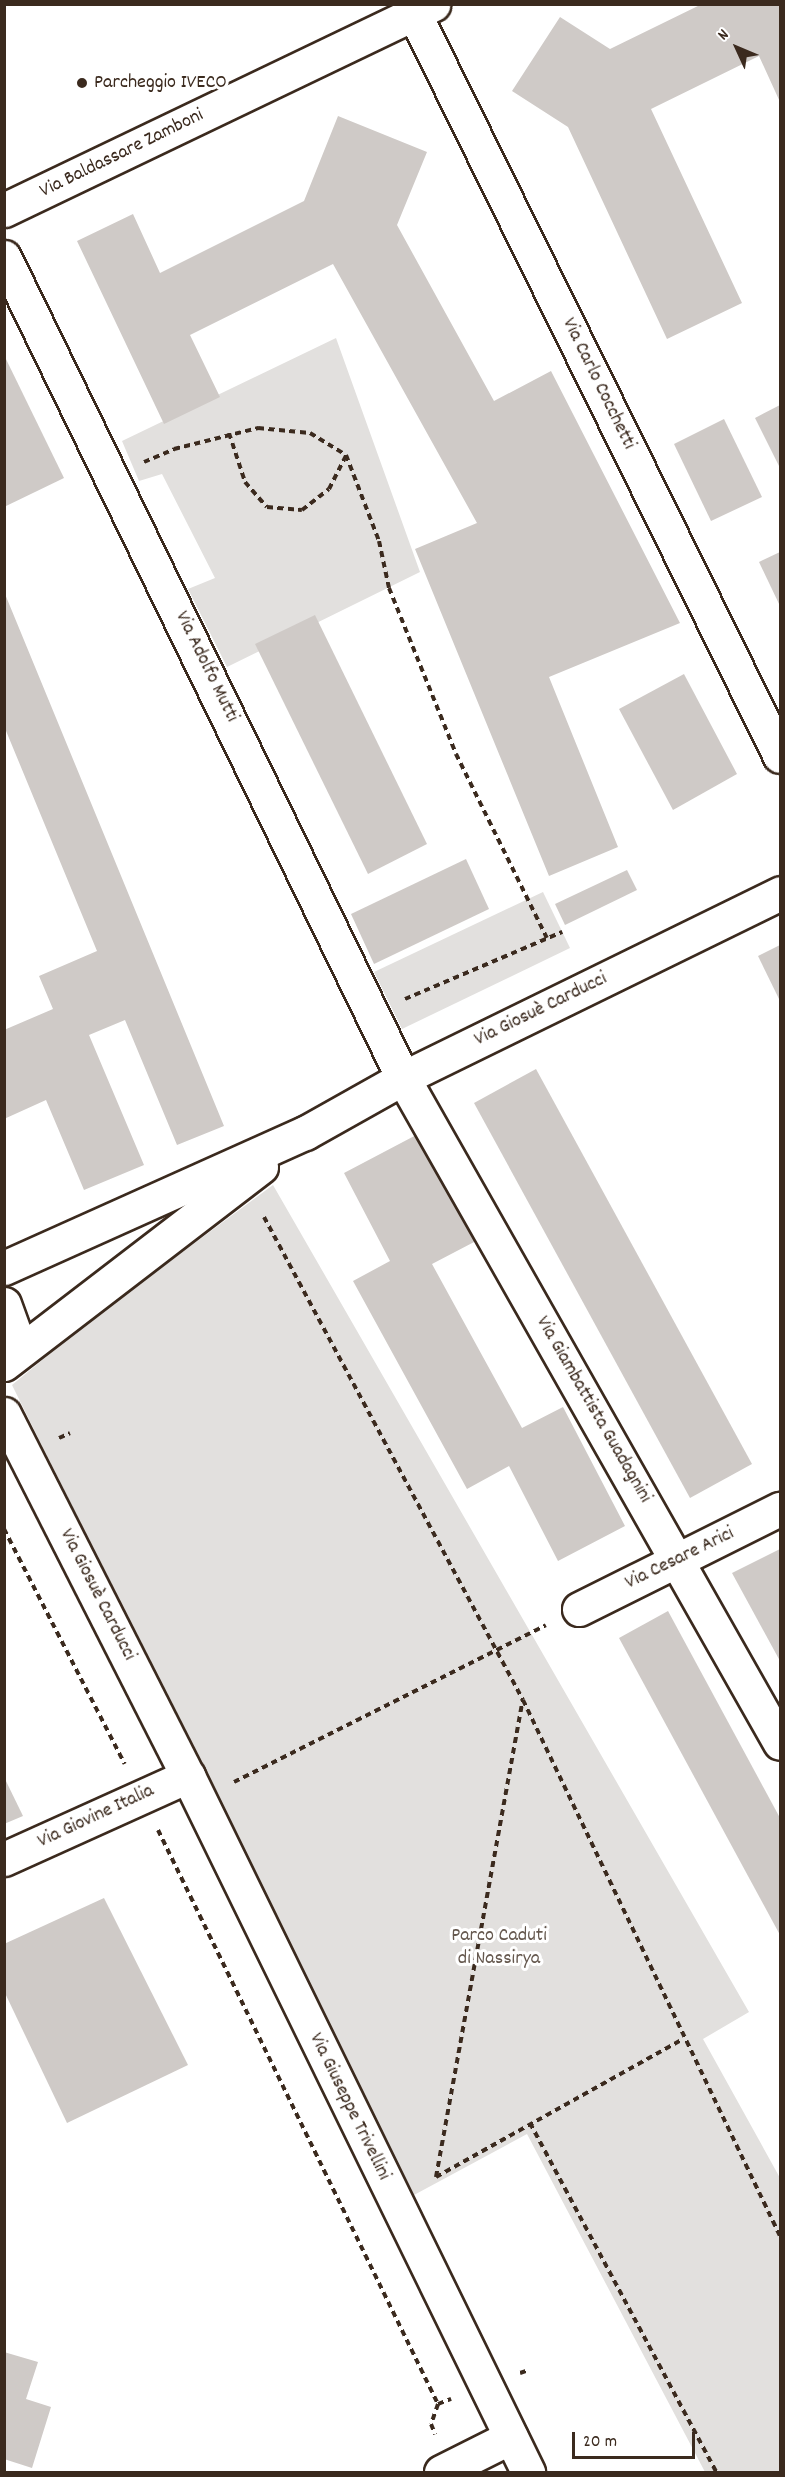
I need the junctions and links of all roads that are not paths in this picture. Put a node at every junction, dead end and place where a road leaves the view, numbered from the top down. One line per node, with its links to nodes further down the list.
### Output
1 (424, 9): 2 (street, Via Baldassare Zamboni); 4 (street, Via Carlo Cocchetti)
2 (4, 210)
3 (4, 257): 6 (street, Via Adolfo Mutti)
4 (780, 756)
5 (780, 893): 6 (street, Via Giosuè Carducci)
6 (403, 1078): 7 (street, Via Giosuè Carducci); 13 (street, Via Giambattista Guadagnini)
7 (305, 1133): 8 (street, Via Giosuè Carducci); 10 (street, Via Giosuè Carducci)
8 (4, 1268)
9 (4, 1304): 10 (street, Via Giosuè Carducci)
10 (4, 1363)
11 (4, 1414): 16 (street, Via Giosuè Carducci)
12 (780, 1509): 13 (street, Via Cesare Arici)
13 (678, 1559): 14 (street, Via Cesare Arici); 15 (street, Via Giambattista Guadagnini)
14 (579, 1609)
15 (780, 1743)
16 (188, 1776): 17 (street, Via Giovine Italia); 18 (street, Via Giuseppe Trivellini)
17 (4, 1859)
18 (511, 2438): 19 (street); 20 (street, Via Giuseppe Trivellini)
19 (446, 2470)
20 (528, 2472)

